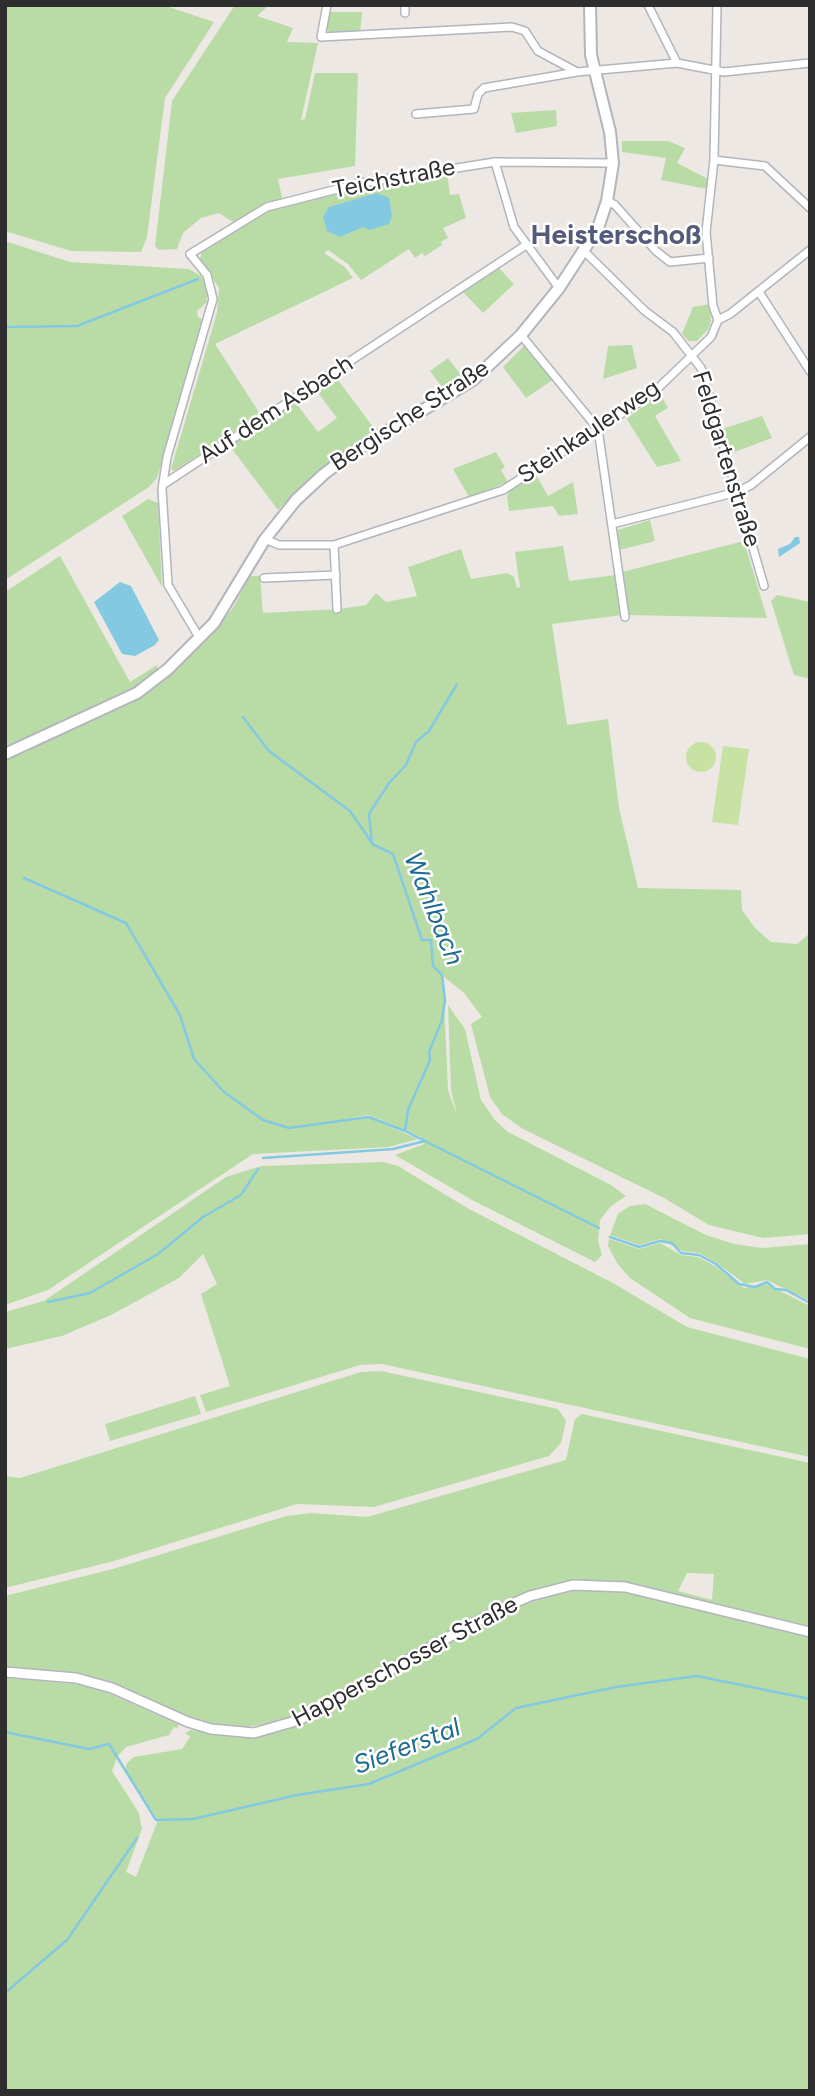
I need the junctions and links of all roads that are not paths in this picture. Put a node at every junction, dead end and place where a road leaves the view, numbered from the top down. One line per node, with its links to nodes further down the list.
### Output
1 (327, 5): 8 (street)
2 (590, 5): 9 (main road, Bergische Straße)
3 (648, 5): 5 (street)
4 (717, 5): 7 (street)
5 (677, 62): 7 (street); 9 (street)
6 (810, 63): 7 (street)
7 (715, 70): 11 (street)
8 (577, 72): 9 (street); 10 (street)
9 (595, 72): 13 (main road, Bergische Straße)
10 (416, 114)
11 (714, 160): 15 (street); 19 (street)
12 (495, 162): 13 (street, Teichstraße); 16 (street); 28 (street, Teichstraße)
13 (613, 163): 14 (main road, Bergische Straße)
14 (607, 201): 18 (main road, Bergische Straße); 19 (street)
15 (810, 208)
16 (526, 245): 20 (street); 28 (street, Auf dem Asbach)
17 (810, 250): 21 (street)
18 (585, 252): 20 (main road, Bergische Straße); 24 (street, Feldgartenstraße)
19 (709, 258): 22 (street)
20 (559, 288): 23 (main road, Bergische Straße)
21 (759, 292): 22 (street); 25 (street)
22 (718, 320): 24 (street, Steinkaulerweg)
23 (521, 335): 26 (street); 31 (main road, Bergische Straße)
24 (693, 355): 26 (street, Steinkaulerweg); 29 (street, Feldgartenstraße)
25 (810, 371)
26 (598, 429): 30 (street); 32 (street, Steinkaulerweg)
27 (810, 437): 29 (street)
28 (164, 485): 38 (street)
29 (737, 492): 30 (street); 35 (street, Feldgartenstraße)
30 (612, 524): 37 (street)
31 (265, 538): 32 (street, Steinkaulerweg); 38 (main road, Bergische Straße)
32 (334, 545): 33 (street)
33 (336, 575): 34 (street); 36 (street)
34 (264, 578)
35 (764, 586)
36 (337, 609)
37 (625, 617)
38 (201, 639): 39 (main road, Bergische Straße)
39 (5, 754)
40 (810, 1632): 41 (street, Happerschosser Straße)
41 (5, 1672)

